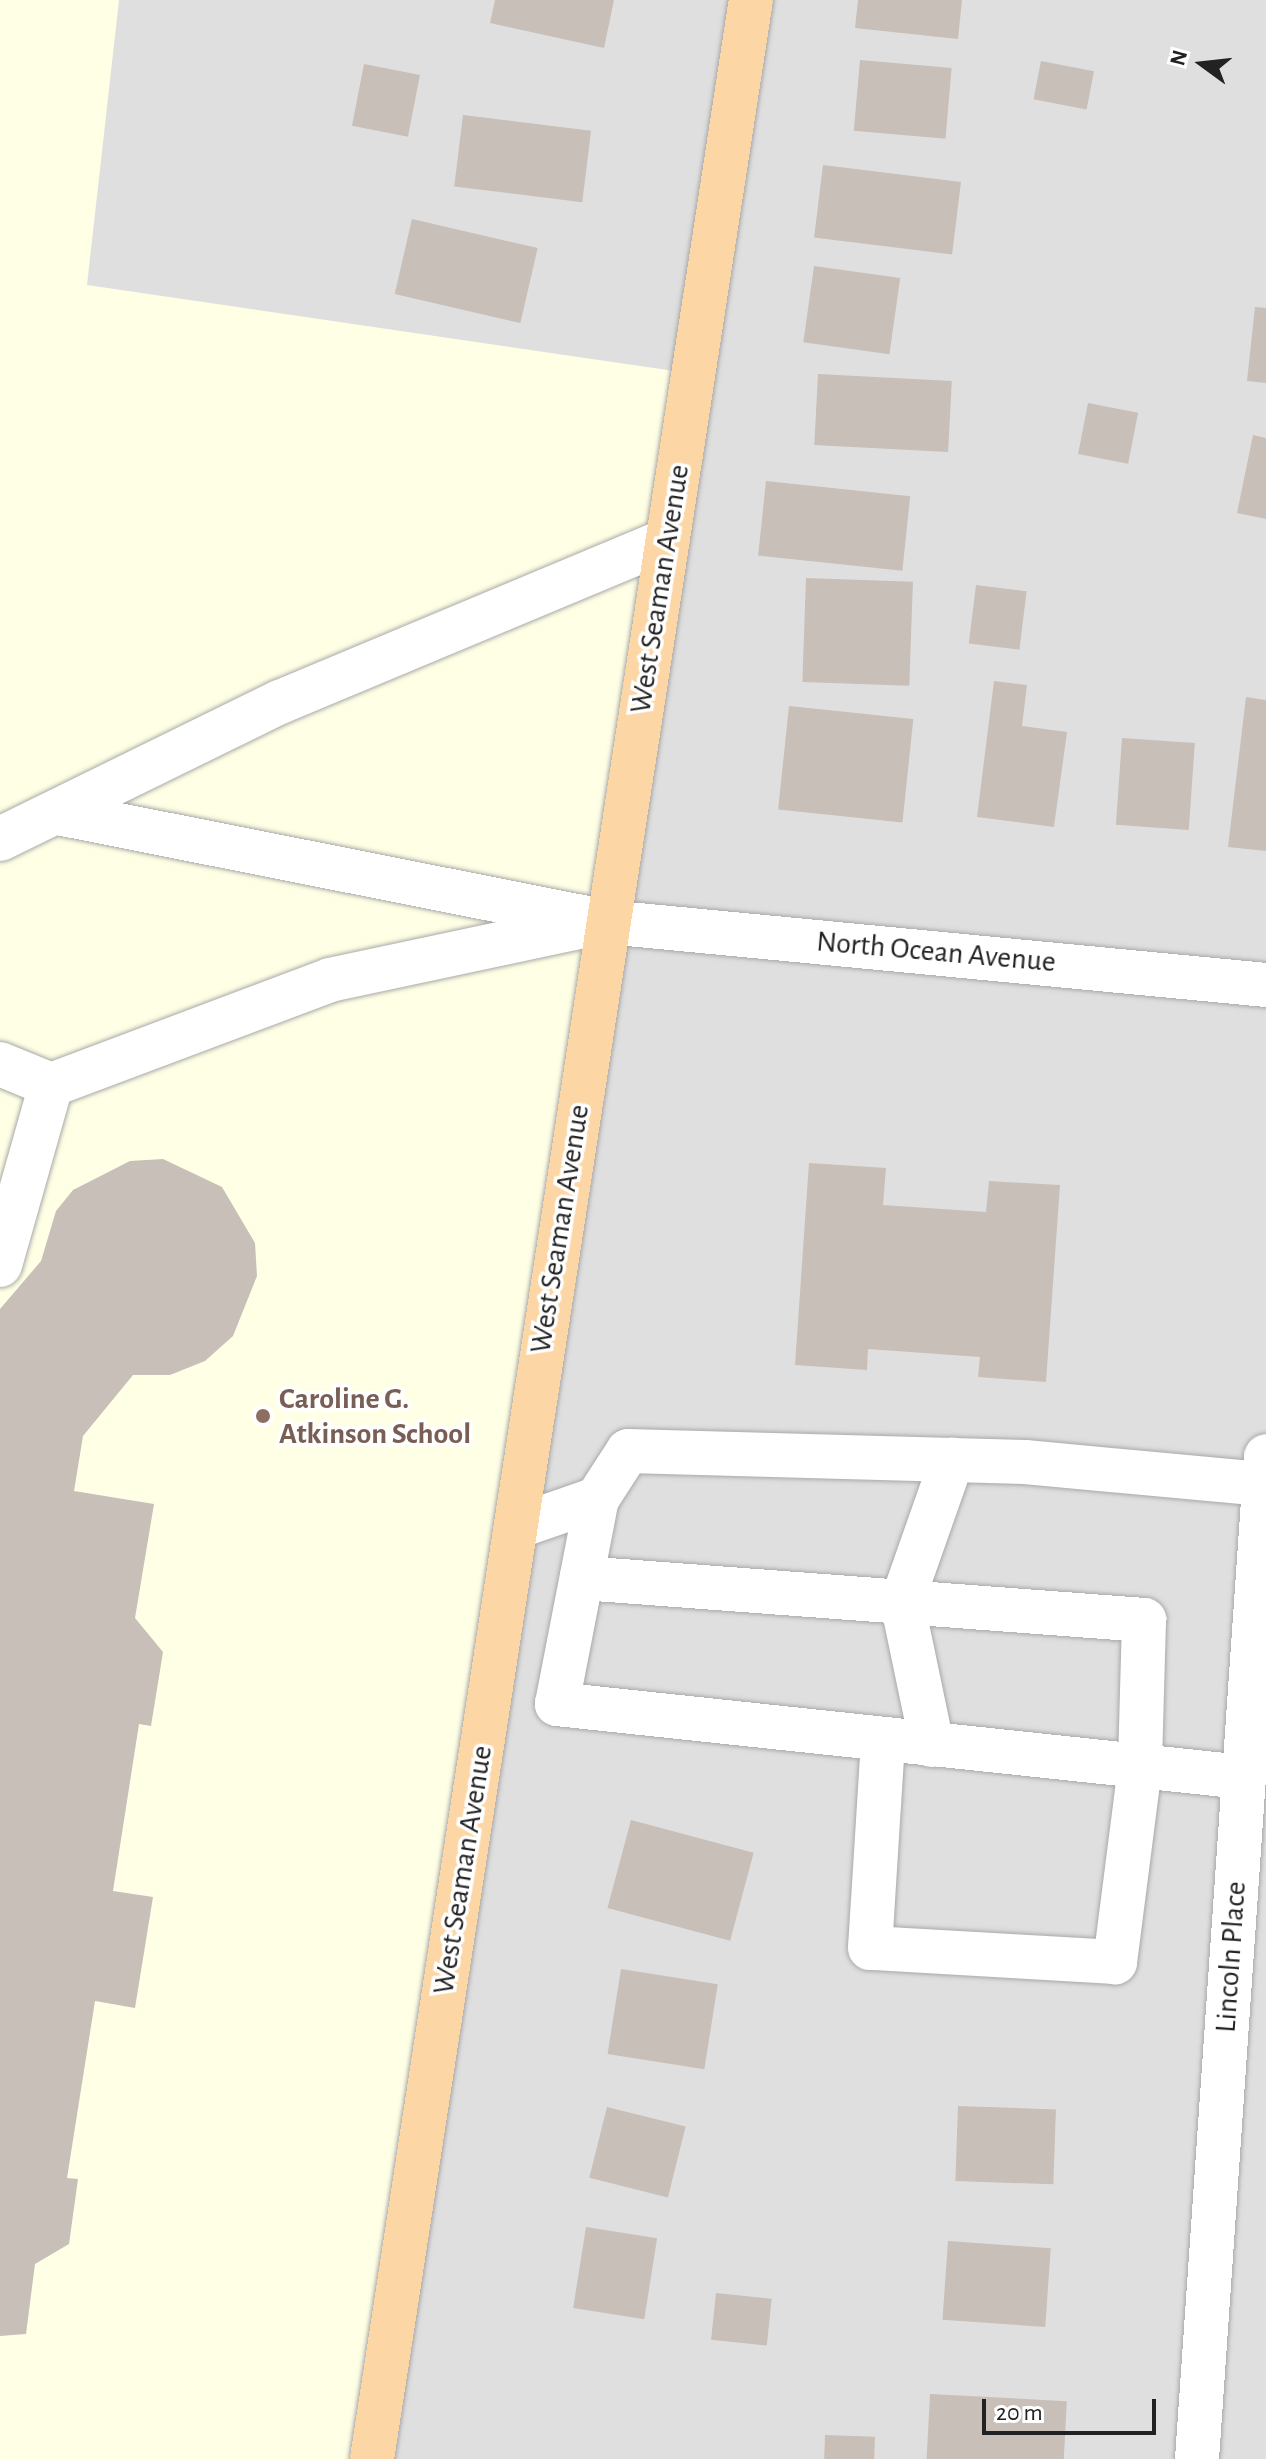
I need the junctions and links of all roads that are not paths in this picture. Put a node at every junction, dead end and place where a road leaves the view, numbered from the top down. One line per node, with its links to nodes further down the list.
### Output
1 (751, 0): 2 (main road, West Seaman Avenue)
2 (668, 540): 3 (street); 5 (main road, West Seaman Avenue)
3 (58, 813): 4 (street); 5 (street)
4 (0, 839)
5 (607, 922): 6 (street, North Ocean Avenue); 8 (street); 13 (main road, West Seaman Avenue)
6 (1266, 985)
7 (0, 1064): 8 (street)
8 (51, 1085): 9 (street)
9 (0, 1265)
10 (952, 1460): 11 (street); 12 (street); 15 (street)
11 (1265, 1470): 19 (street, Lincoln Place)
12 (597, 1499): 13 (street); 14 (street)
13 (516, 1527): 20 (main road, West Seaman Avenue)
14 (582, 1578): 15 (street); 16 (street)
15 (902, 1602): 17 (street); 18 (street)
16 (883, 1739): 17 (street); 18 (street)
17 (932, 1745): 18 (street)
18 (1140, 1767): 19 (street)
19 (1243, 1777): 21 (street, Lincoln Place)
20 (372, 2459)
21 (1197, 2459)

